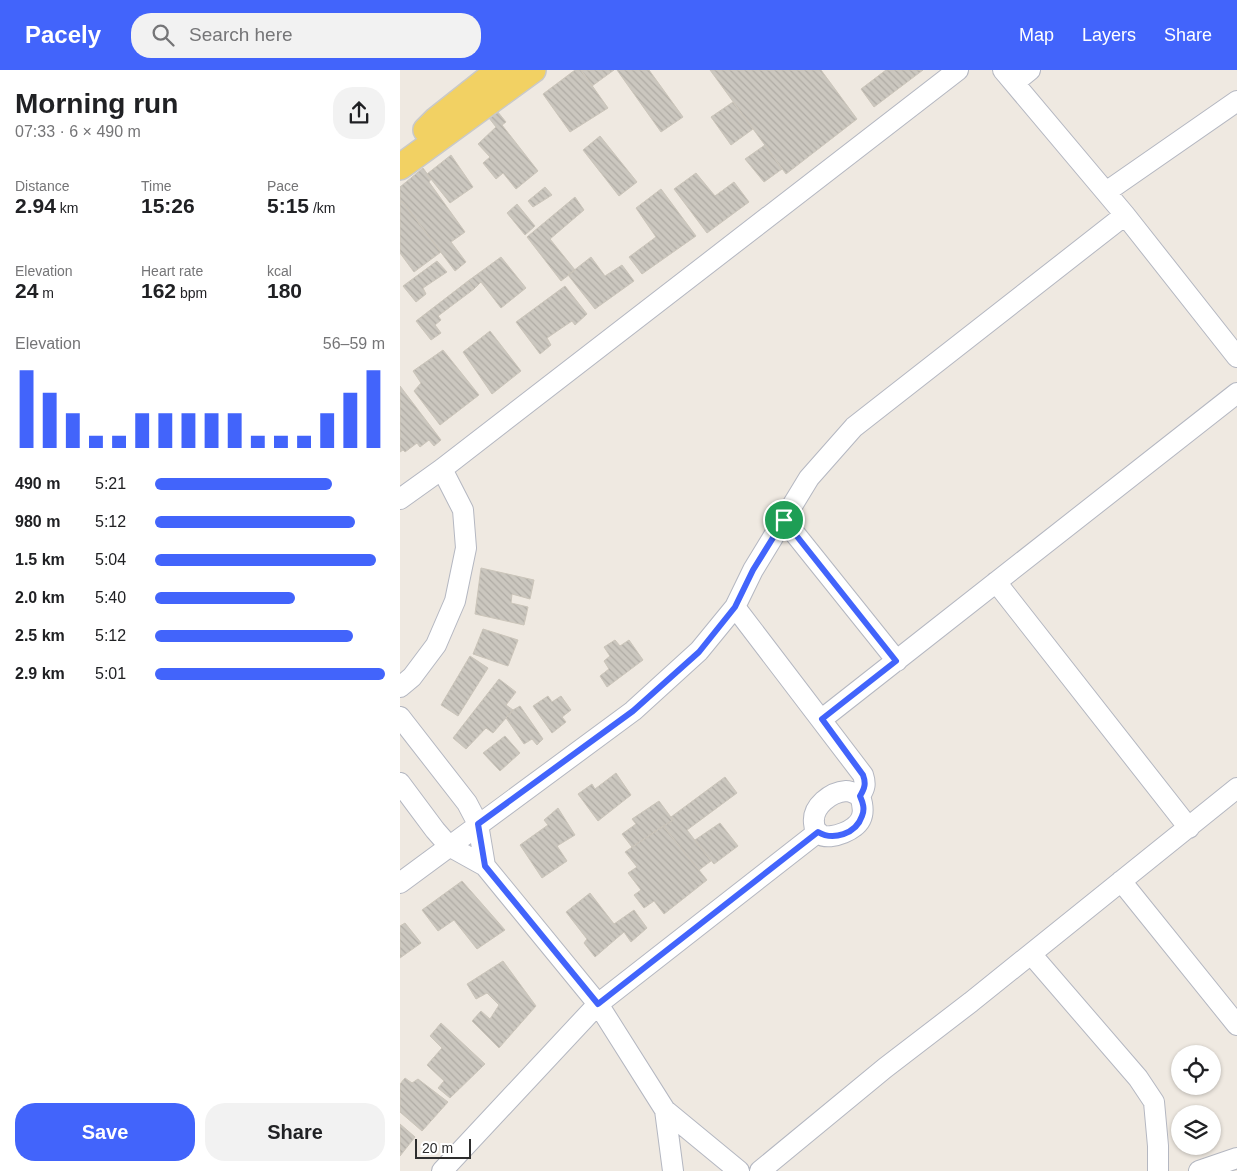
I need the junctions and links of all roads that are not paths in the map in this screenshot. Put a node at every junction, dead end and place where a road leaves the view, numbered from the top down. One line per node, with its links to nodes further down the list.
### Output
1 (499, 70): 7 (main road)
2 (533, 70): 8 (main road)
3 (958, 70): 13 (street)
4 (1030, 70): 5 (street)
5 (1008, 76): 9 (street)
6 (1237, 101): 9 (street)
7 (400, 158)
8 (400, 167)
9 (1106, 192): 10 (street)
10 (1125, 215): 11 (street); 15 (street)
11 (1237, 357)
12 (1237, 393): 16 (street)
13 (442, 469): 14 (street); 19 (street)
14 (400, 499)
15 (784, 520): 17 (street); 18 (street)
16 (996, 582): 18 (street); 26 (street)
17 (735, 607): 21 (street); 25 (street)
18 (896, 661): 21 (street)
19 (400, 687)
20 (400, 717): 25 (street)
21 (822, 719): 24 (street)
22 (400, 783): 28 (street)
23 (1237, 788): 26 (street)
24 (860, 796): 27 (street); 27 (street)
25 (478, 824): 28 (street); 29 (street)
26 (1189, 828): 30 (street)
27 (818, 832): 33 (street)
28 (449, 846): 29 (street); 31 (street)
29 (485, 866): 33 (street)
30 (1121, 881): 32 (street); 34 (street)
31 (400, 883)
32 (1031, 954): 40 (street); 41 (street)
33 (598, 1004): 35 (street); 37 (street)
34 (1236, 1024)
35 (665, 1110): 38 (street); 39 (street)
36 (1237, 1158): 42 (street)
37 (442, 1171)
38 (673, 1171)
39 (739, 1171)
40 (760, 1171)
41 (1158, 1171)
42 (1199, 1171)

